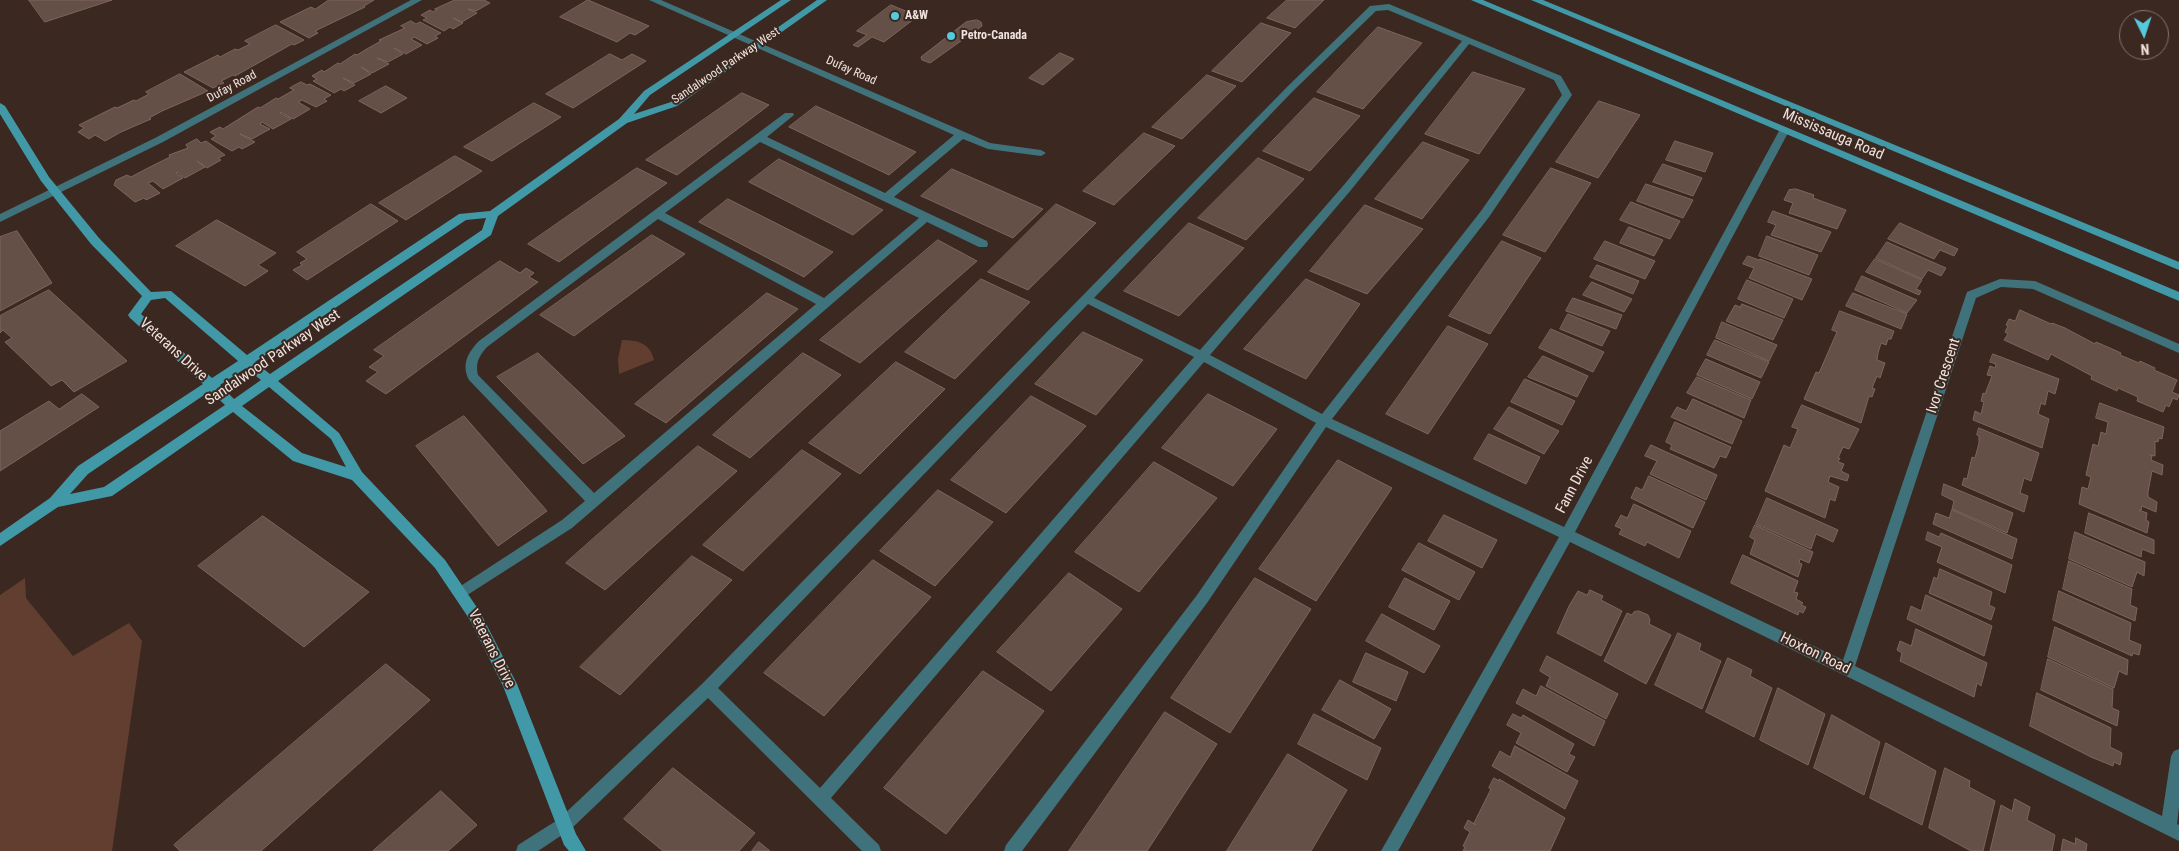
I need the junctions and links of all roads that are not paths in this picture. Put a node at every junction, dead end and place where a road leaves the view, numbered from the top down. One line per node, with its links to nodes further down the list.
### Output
1 (418, 0): 17 (street, Dufay Road)
2 (653, 0): 7 (street, Dufay Road)
3 (787, 0): 7 (main road, Sandalwood Parkway West)
4 (823, 0): 9 (main road, Sandalwood Parkway West)
5 (1475, 0): 13 (main road, Mississauga Road)
6 (1535, 0): 24 (main road, Mississauga Road)
7 (734, 36): 9 (street, Dufay Road); 12 (main road, Sandalwood Parkway West)
8 (1468, 40): 27 (street); 30 (street); 35 (street)
9 (758, 45): 12 (main road, Sandalwood Parkway West); 14 (street, Dufay Road)
10 (0, 106): 17 (main road, Veterans Drive)
11 (789, 115): 15 (street)
12 (623, 121): 19 (main road, Sandalwood Parkway West)
13 (1784, 131): 26 (main road, Mississauga Road); 39 (street, Fann Drive)
14 (962, 134): 16 (street, Dufay Road); 18 (street)
15 (759, 137): 18 (street); 20 (street)
16 (1041, 153)
17 (56, 192): 22 (street, Dufay Road); 25 (main road, Veterans Drive)
18 (886, 198): 21 (street)
19 (493, 214): 31 (main road, Sandalwood Parkway West); 32 (main road, Sandalwood Parkway West)
20 (658, 214): 28 (street); 38 (street)
21 (926, 217): 23 (street); 28 (street)
22 (0, 218)
23 (983, 244)
24 (2179, 266)
25 (148, 296): 31 (main road, Veterans Drive); 33 (main road, Veterans Drive)
26 (2179, 297)
27 (1088, 299): 30 (street, Hoxton Road); 43 (street)
28 (824, 304): 38 (street)
29 (2179, 349): 42 (street, Ivor Crescent)
30 (1202, 356): 35 (street, Hoxton Road); 45 (street)
31 (247, 361): 32 (main road, Veterans Drive); 33 (main road, Sandalwood Parkway West)
32 (269, 380): 34 (main road, Sandalwood Parkway West); 36 (main road, Veterans Drive)
33 (211, 385): 34 (main road, Veterans Drive); 37 (main road, Sandalwood Parkway West)
34 (234, 405): 36 (main road, Veterans Drive); 37 (main road, Sandalwood Parkway West)
35 (1324, 421): 39 (street, Hoxton Road); 51 (street)
36 (357, 476): 41 (main road, Veterans Drive)
37 (55, 502): 40 (main road, Sandalwood Parkway West)
38 (594, 502): 41 (street)
39 (1567, 535): 42 (street, Hoxton Road); 52 (street, Fann Drive)
40 (0, 540)
41 (461, 594): 46 (main road, Veterans Drive)
42 (1847, 670): 47 (street, Hoxton Road)
43 (708, 688): 45 (street); 46 (street)
44 (2179, 756): 47 (street)
45 (820, 799): 50 (street)
46 (565, 824): 48 (street); 49 (main road, Veterans Drive)
47 (2174, 831)
48 (524, 851)
49 (578, 851)
50 (873, 851)
51 (1012, 851)
52 (1389, 851)

